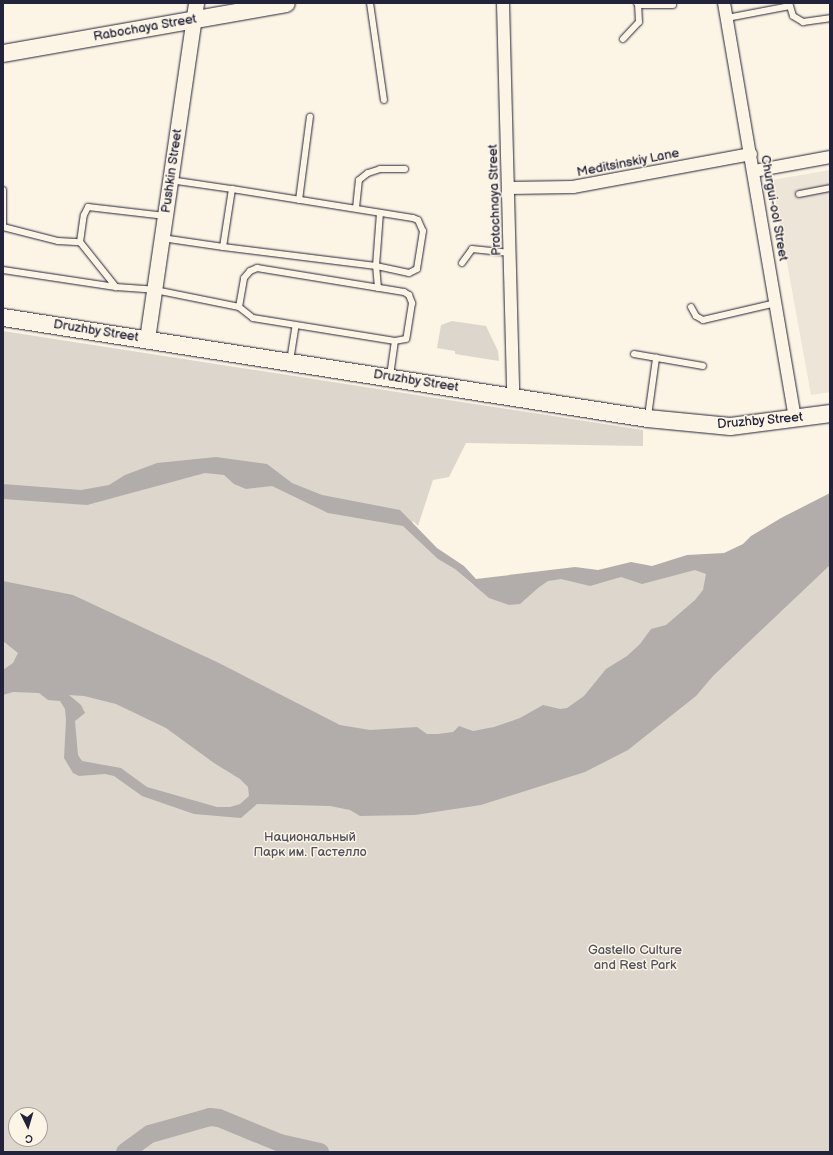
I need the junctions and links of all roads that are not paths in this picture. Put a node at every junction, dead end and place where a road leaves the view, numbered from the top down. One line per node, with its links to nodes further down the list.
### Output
1 (286, 3): 8 (main road, Rabochaya Street)
2 (370, 3): 13 (lane)
3 (503, 3): 20 (street, Protochnaya Street)
4 (724, 3): 9 (street, Churgui-ool Street)
5 (638, 4): 6 (lane); 11 (lane)
6 (673, 5)
7 (790, 5): 9 (lane); 10 (lane)
8 (195, 11): 12 (main road, Rabochaya Street); 19 (street, Pushkin Street)
9 (727, 18): 15 (street, Churgui-ool Street)
10 (830, 18)
11 (623, 39)
12 (3, 53)
13 (384, 100)
14 (310, 117): 25 (lane)
15 (751, 154): 18 (street, Churgui-ool Street); 20 (street, Meditsinskiy Lane)
16 (830, 157): 18 (street)
17 (405, 169): 26 (lane)
18 (754, 171): 40 (street, Churgui-ool Street)
19 (170, 180): 22 (lane); 28 (street, Pushkin Street)
20 (509, 188): 33 (street, Protochnaya Street)
21 (830, 188): 24 (lane)
22 (232, 189): 25 (lane); 32 (lane)
23 (3, 190): 29 (lane)
24 (800, 194)
25 (299, 200): 26 (lane)
26 (356, 208): 27 (lane)
27 (380, 213): 35 (lane); 35 (lane)
28 (165, 216): 30 (street, Pushkin Street); 31 (lane)
29 (3, 227): 31 (lane)
30 (162, 238): 32 (lane); 39 (street, Pushkin Street)
31 (80, 242): 37 (lane)
32 (223, 247): 35 (lane)
33 (511, 253): 34 (lane); 52 (street, Protochnaya Street)
34 (462, 263)
35 (376, 266): 38 (lane)
36 (3, 270): 37 (lane)
37 (116, 287): 39 (lane)
38 (378, 288): 41 (lane); 46 (lane)
39 (155, 290): 41 (lane); 45 (street, Pushkin Street)
40 (776, 303): 42 (lane); 55 (street, Churgui-ool Street)
41 (239, 307): 44 (lane)
42 (691, 307)
43 (3, 317): 45 (main road, Druzhby Street)
44 (296, 325): 46 (lane); 49 (lane)
45 (147, 339): 49 (main road, Druzhby Street)
46 (395, 340): 51 (lane)
47 (634, 354): 48 (lane)
48 (656, 358): 50 (lane); 54 (lane)
49 (290, 362): 51 (main road, Druzhby Street)
50 (703, 366)
51 (390, 377): 52 (main road, Druzhby Street)
52 (513, 396): 54 (main road, Druzhby Street)
53 (830, 413): 55 (main road, Druzhby Street)
54 (647, 418): 55 (main road, Druzhby Street)
55 (795, 418)

